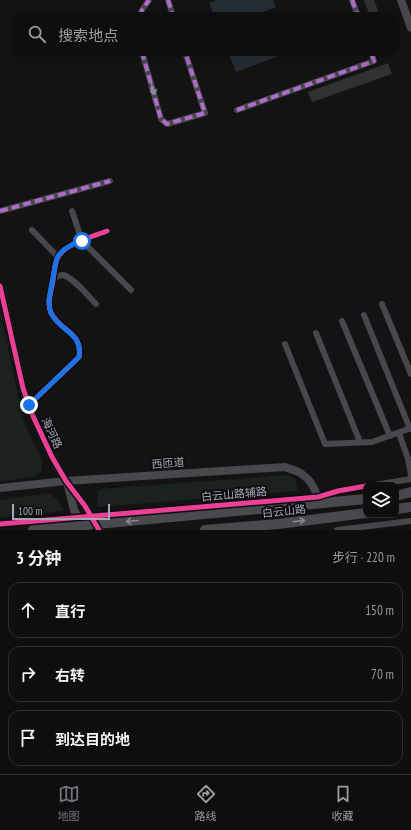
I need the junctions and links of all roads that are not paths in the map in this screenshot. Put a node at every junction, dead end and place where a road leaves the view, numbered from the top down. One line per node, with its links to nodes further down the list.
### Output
1 (150, 0): 5 (street)
2 (168, 0): 6 (street)
3 (352, 0): 7 (street)
4 (401, 0): 8 (street)
5 (141, 12)
6 (172, 12)
7 (356, 12)
8 (411, 28)
9 (143, 56): 10 (street, one-way to 10)
10 (186, 56)
11 (372, 56): 12 (street)
12 (237, 110)
13 (110, 181): 14 (street)
14 (0, 211)
15 (72, 211): 18 (street)
16 (32, 230): 19 (street)
17 (107, 231): 18 (street)
18 (82, 241): 19 (street); 22 (street)
19 (58, 257): 20 (street)
20 (54, 278): 23 (street); 30 (street)
21 (0, 286): 30 (street, 海河路)
22 (131, 290)
23 (96, 304)
24 (382, 304): 29 (street)
25 (364, 315): 31 (street)
26 (342, 321): 33 (street)
27 (316, 333): 34 (street)
28 (285, 344): 34 (street)
29 (411, 374)
30 (29, 405): 37 (street, 海河路)
31 (411, 429): 32 (street)
32 (399, 433): 33 (street); 35 (street)
33 (390, 436): 34 (street)
34 (360, 442)
35 (411, 475)
36 (411, 479): 38 (street)
37 (66, 481): 40 (street, 西匝道); 44 (street, 西匝道); 50 (street, 海河路); 54 (street, 海河路)
38 (393, 482)
39 (363, 487): 44 (street)
40 (0, 488)
41 (411, 492): 42 (highway)
42 (399, 495)
43 (363, 499): 44 (highway, 白云山路)
44 (319, 500): 50 (highway, 白云山路, one-way to 50)
45 (411, 507): 46 (highway)
46 (399, 509)
47 (363, 513): 52 (highway, 白云山路, one-way to 47)
48 (411, 521): 56 (street)
49 (70, 522): 50 (highway, 白云山路, bridge); 51 (street); 53 (highway)
50 (102, 523)
51 (0, 524)
52 (277, 527): 55 (highway, 白云山路)
53 (33, 530)
54 (86, 530)
55 (205, 530)
56 (337, 530)

